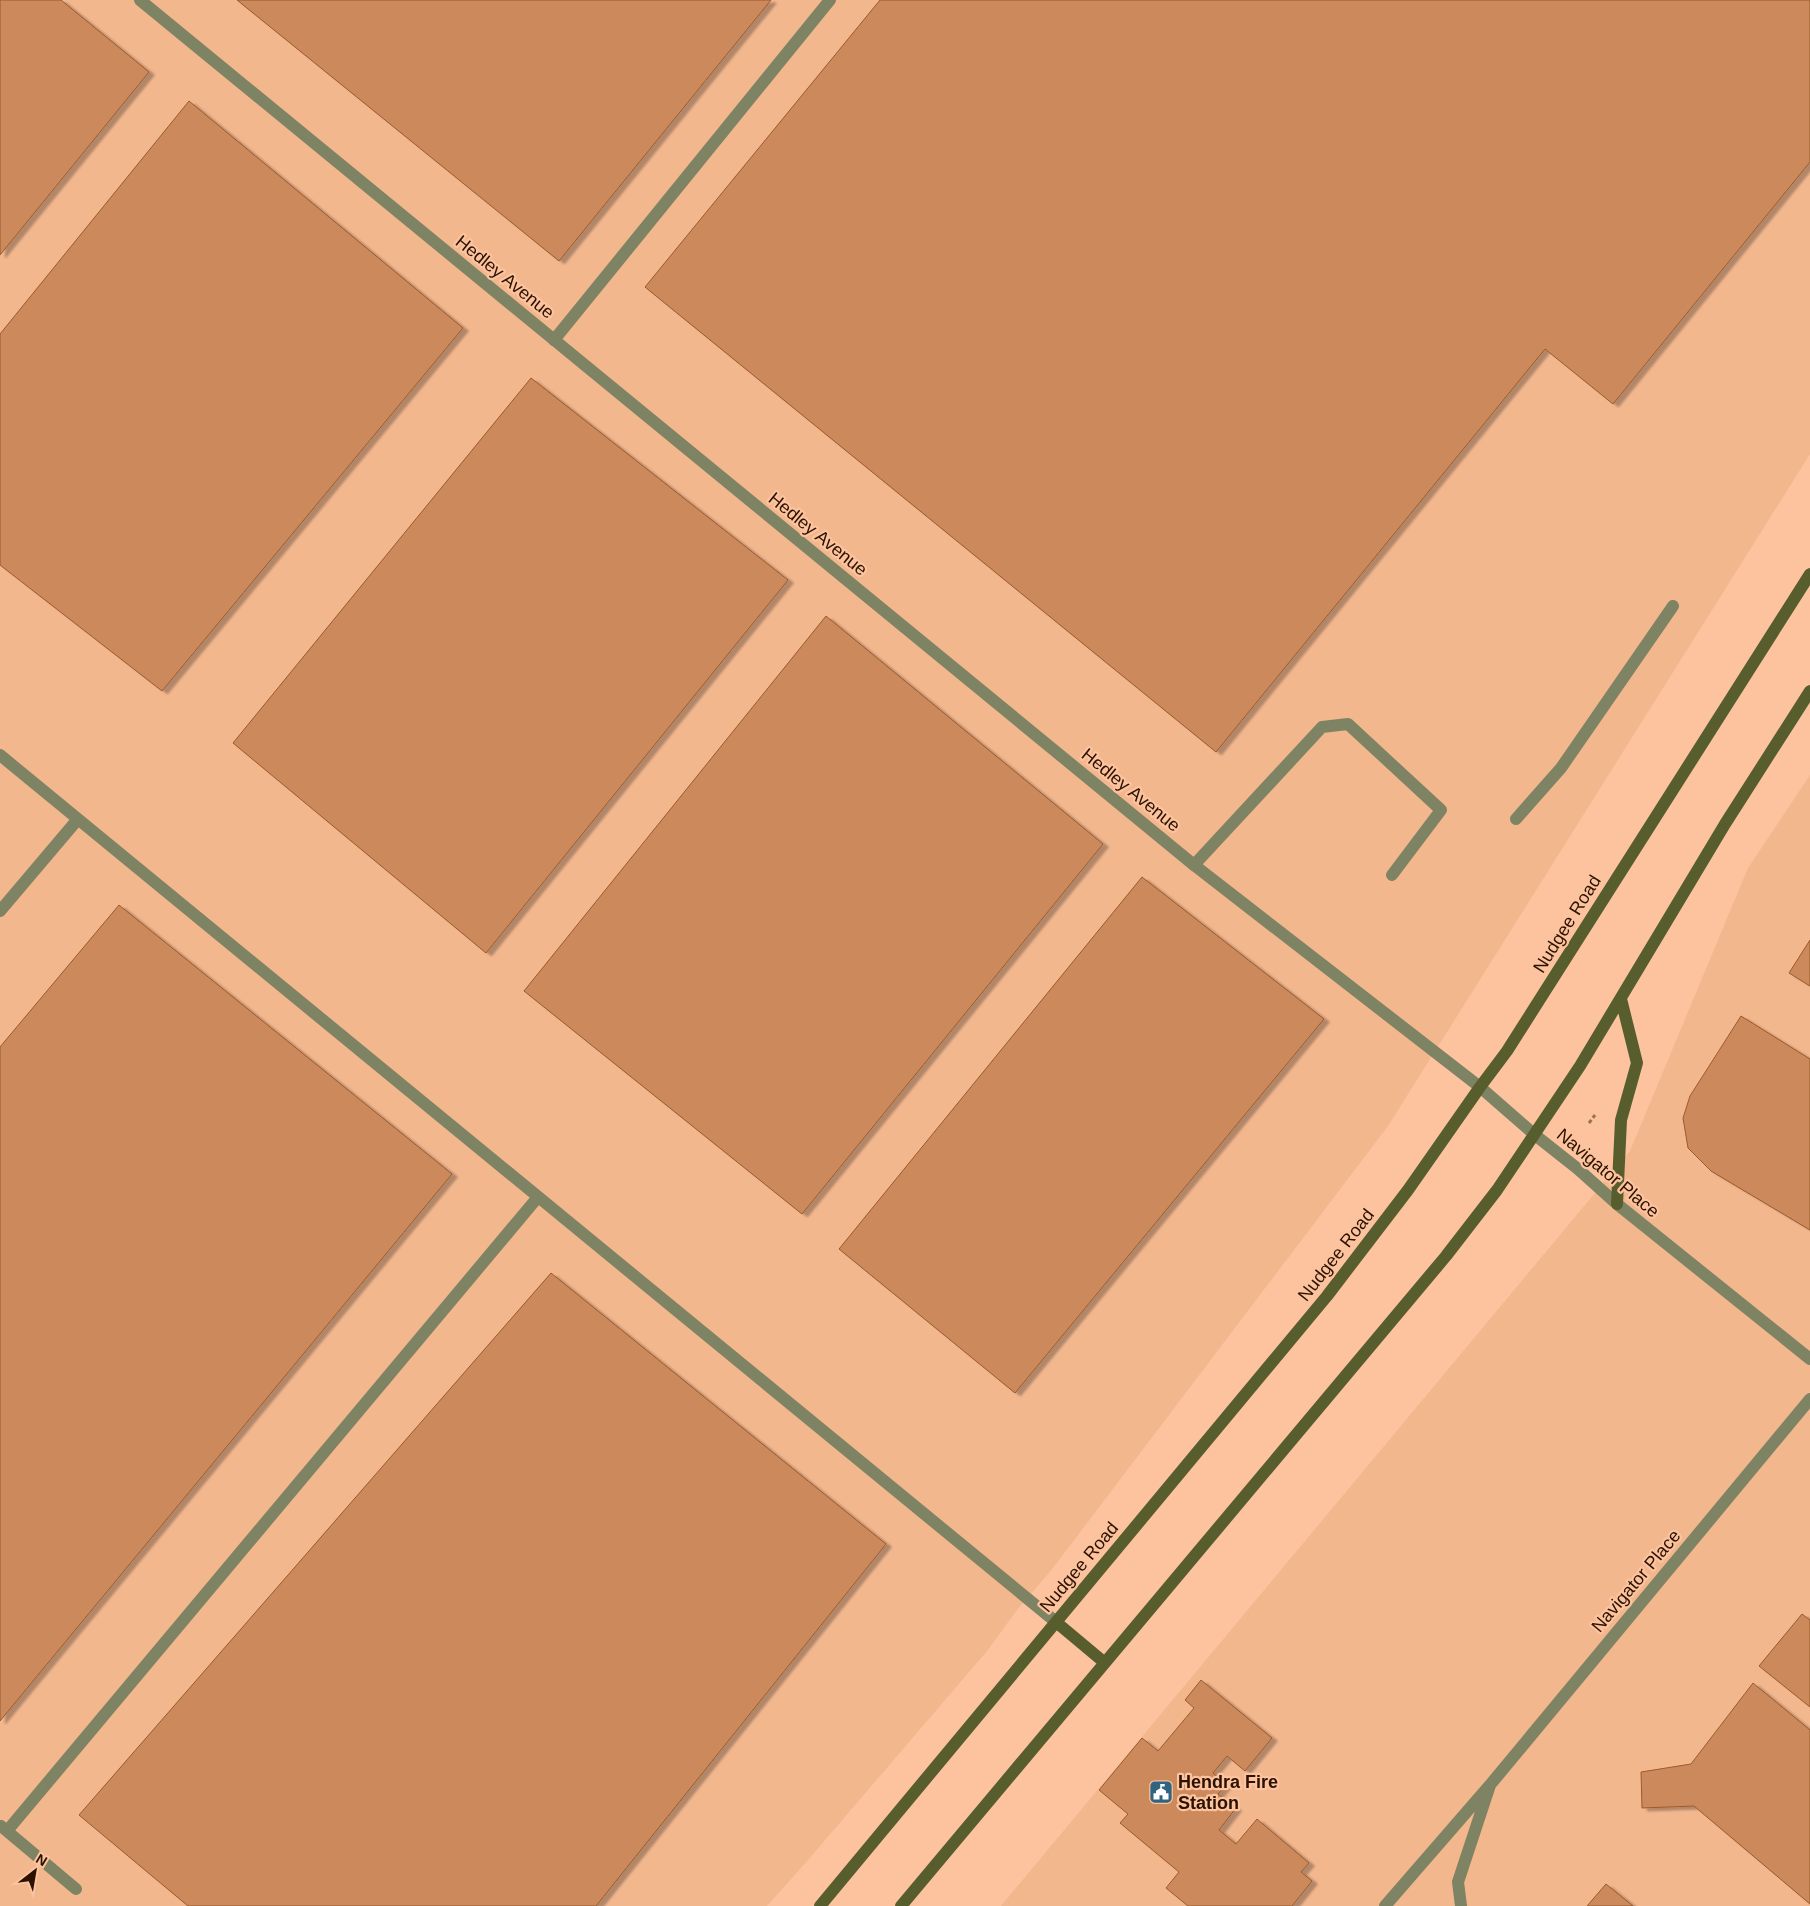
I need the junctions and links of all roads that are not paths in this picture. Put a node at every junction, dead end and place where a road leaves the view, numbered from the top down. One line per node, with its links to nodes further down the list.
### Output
1 (140, 0): 3 (street, Hedley Avenue)
2 (830, 0): 3 (street)
3 (554, 340): 10 (street, Hedley Avenue)
4 (1810, 574): 14 (main road, Nudgee Road)
5 (1673, 606): 8 (street)
6 (1810, 691): 13 (main road)
7 (0, 755): 9 (street)
8 (1516, 818)
9 (78, 819): 12 (street); 16 (street)
10 (1194, 864): 11 (street); 14 (street, Hedley Avenue)
11 (1392, 875)
12 (0, 911)
13 (1621, 999): 15 (main road); 17 (main road)
14 (1480, 1087): 15 (street, Navigator Place); 20 (main road, Nudgee Road)
15 (1535, 1135): 17 (street, Navigator Place); 21 (main road)
16 (538, 1197): 20 (street); 23 (street)
17 (1617, 1204): 18 (street, Navigator Place)
18 (1810, 1360)
19 (1810, 1399): 22 (street, Navigator Place)
20 (1056, 1622): 21 (main road); 25 (main road, Nudgee Road)
21 (1105, 1663): 26 (main road)
22 (1490, 1785): 27 (street, Navigator Place); 28 (street, Navigator Place)
23 (3, 1828): 24 (street)
24 (76, 1889)
25 (820, 1906)
26 (901, 1906)
27 (1385, 1906)
28 (1461, 1906)

